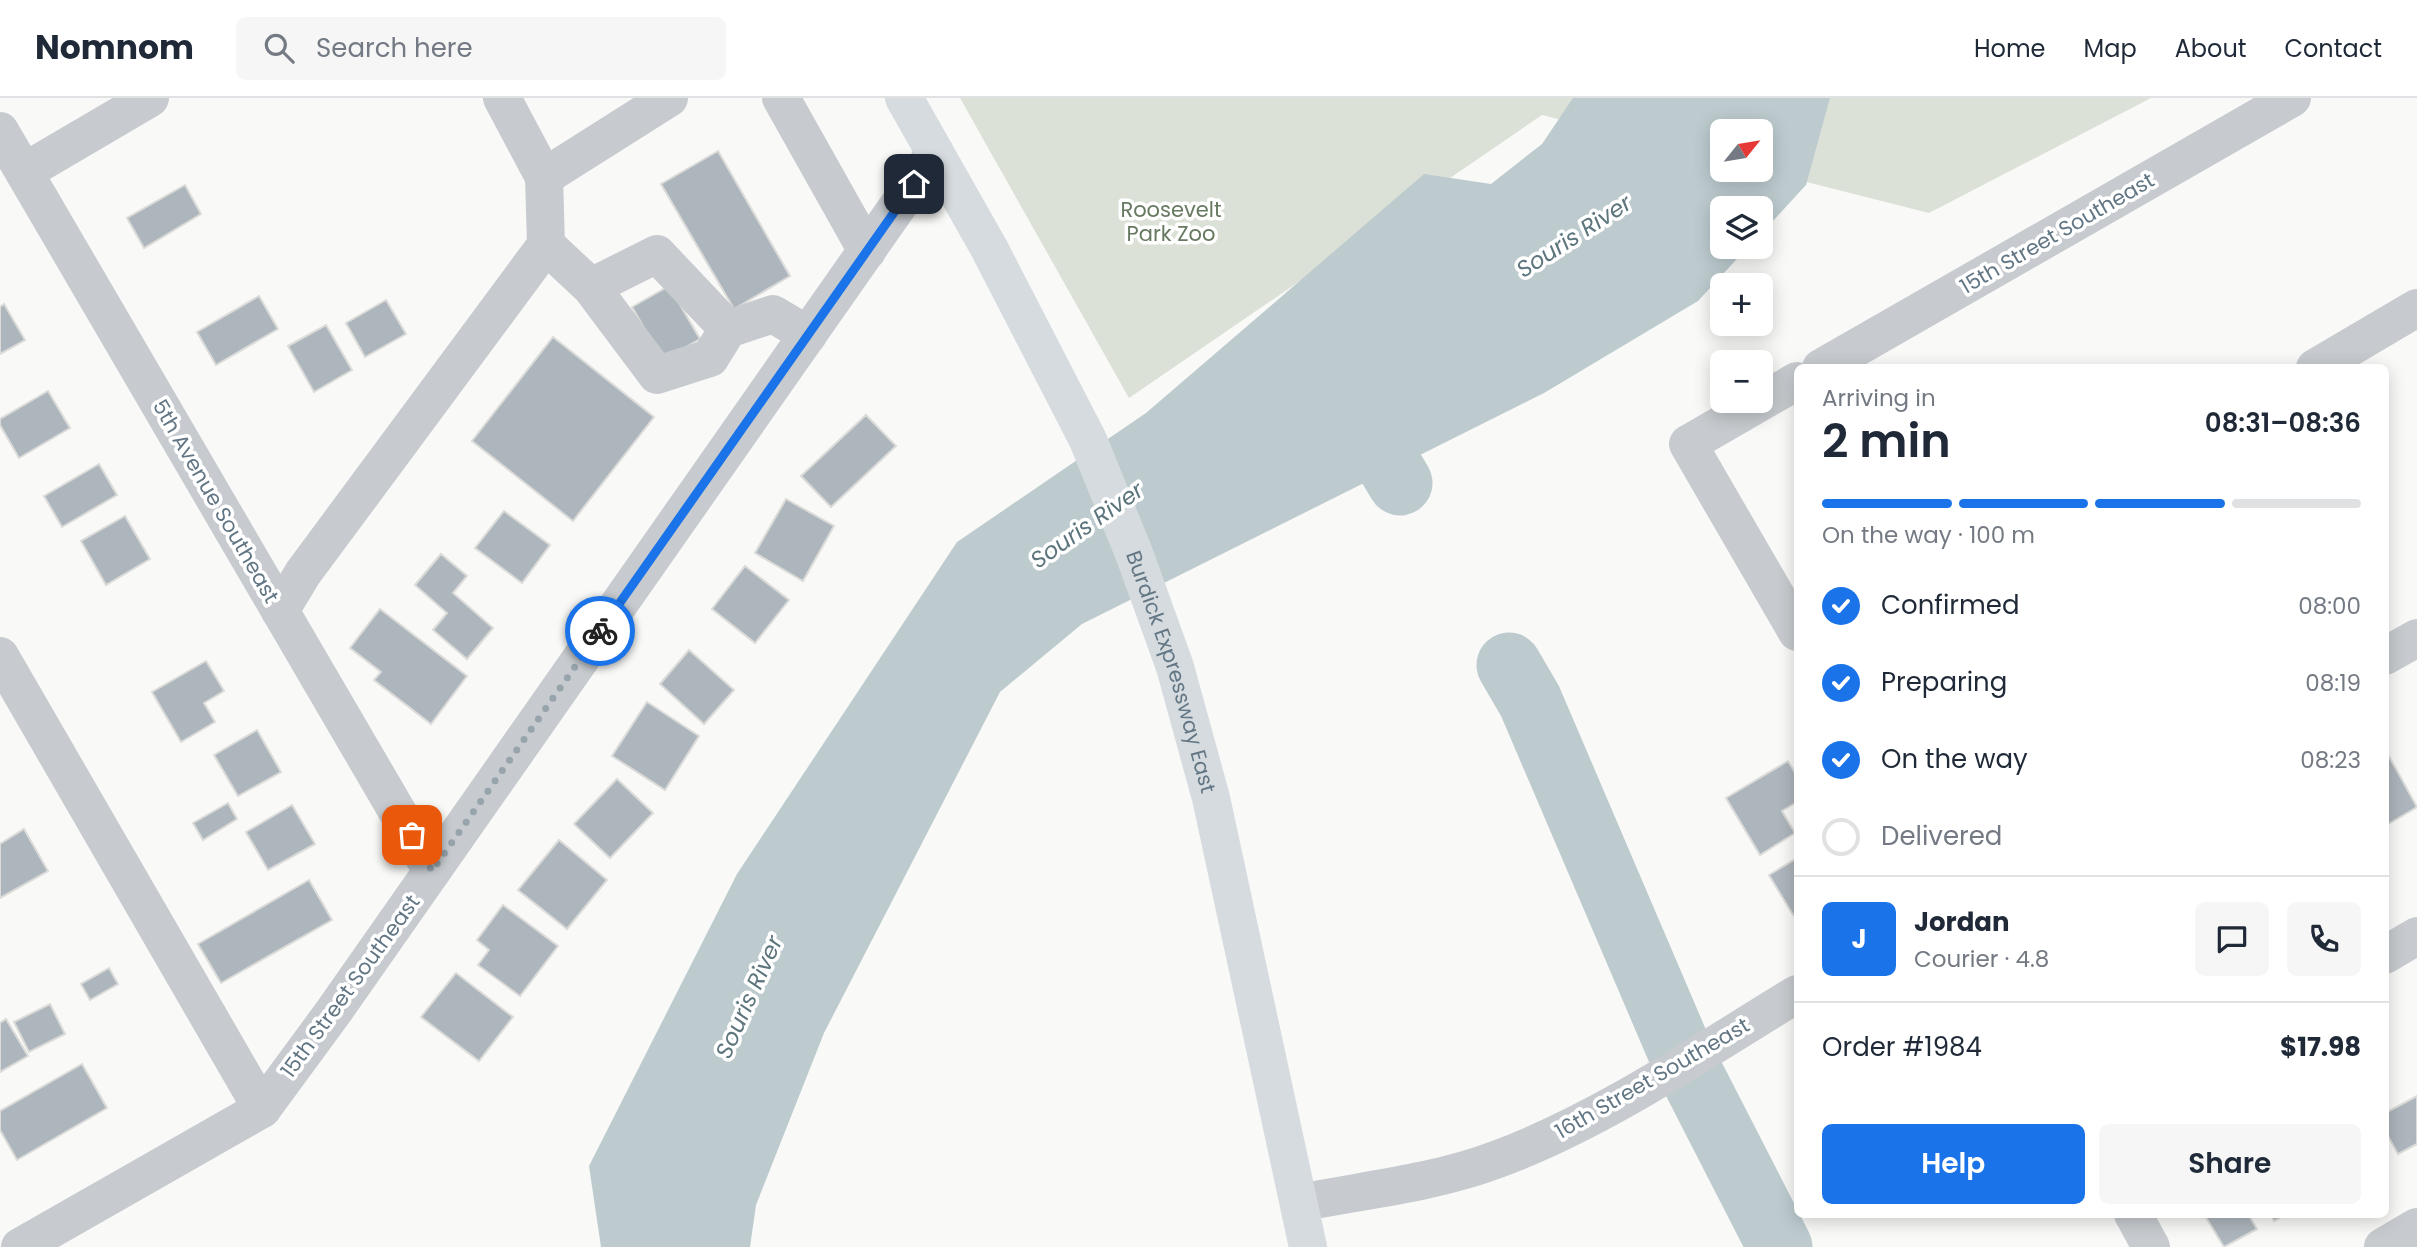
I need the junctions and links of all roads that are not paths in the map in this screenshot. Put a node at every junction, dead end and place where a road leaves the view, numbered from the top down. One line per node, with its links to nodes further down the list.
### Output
1 (150, 98): 9 (street)
2 (502, 98): 10 (street)
3 (668, 98): 10 (street)
4 (781, 98): 12 (street)
5 (904, 98): 8 (main road, Burdick Expressway East)
6 (2292, 98): 17 (street, 15th Street Southeast)
7 (0, 131): 9 (street, 5th Avenue Southeast)
8 (935, 153): 12 (street, 15th Street Southeast); 30 (main road, Burdick Expressway East)
9 (24, 172): 20 (street, 5th Avenue Southeast)
10 (544, 177): 11 (street)
11 (547, 245): 13 (street); 20 (street)
12 (867, 251): 16 (street, 15th Street Southeast)
13 (591, 287): 15 (street); 15 (street)
14 (2417, 309): 18 (street)
15 (728, 330): 16 (street)
16 (808, 335): 25 (street, 15th Street Southeast)
17 (1828, 364)
18 (2322, 364)
19 (1794, 383): 21 (street)
20 (280, 611): 25 (street, 5th Avenue Southeast)
21 (1794, 627)
22 (2417, 638): 23 (street)
23 (2389, 654)
24 (0, 656): 29 (street)
25 (432, 871): 29 (street, 15th Street Southeast)
26 (2417, 936): 27 (street)
27 (2389, 953)
28 (1784, 1003): 30 (street, 16th Street Southeast)
29 (262, 1109): 34 (street, 15th Street Southeast)
30 (1300, 1203): 35 (main road, Burdick Expressway East)
31 (2135, 1218): 36 (street)
32 (0, 1220): 34 (street)
33 (2417, 1227): 37 (street)
34 (18, 1247)
35 (1308, 1247)
36 (2151, 1247)
37 (2383, 1247)

